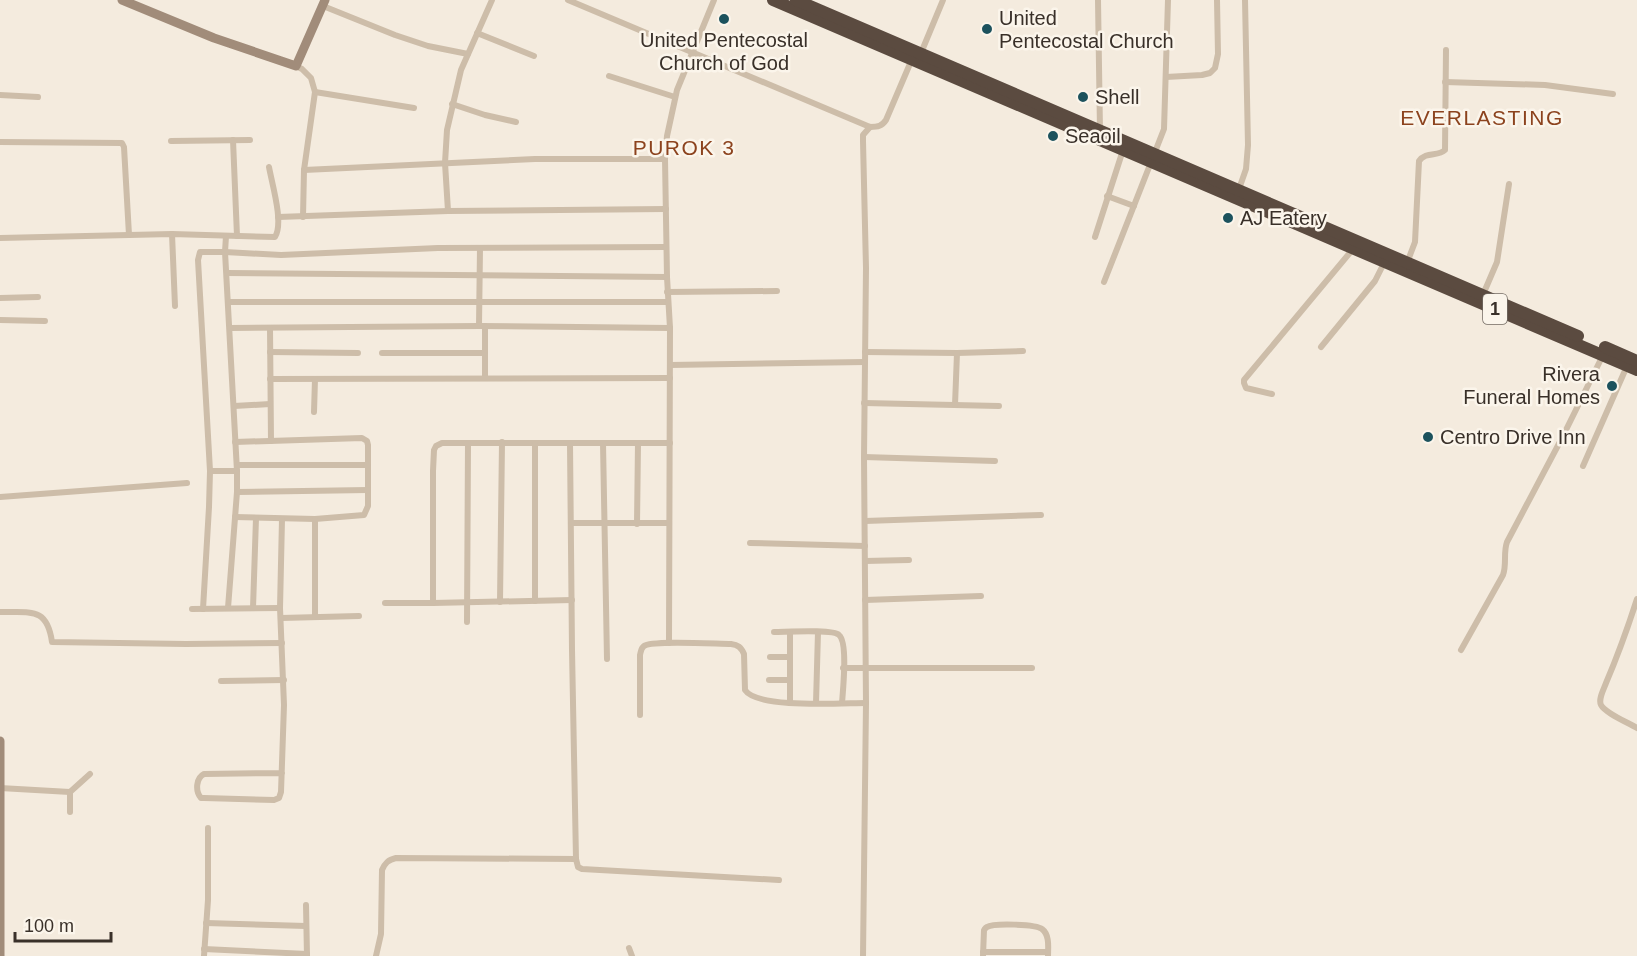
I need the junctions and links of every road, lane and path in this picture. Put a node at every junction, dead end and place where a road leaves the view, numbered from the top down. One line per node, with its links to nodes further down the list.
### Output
1 (122, 0): 19 (street)
2 (490, 0): 13 (street)
3 (568, 0): 15 (street)
4 (714, 0): 15 (street)
5 (773, 0): 17 (highway, 1)
6 (796, 0): 17 (highway, 1)
7 (943, 0): 17 (street)
8 (1098, 0): 32 (street)
9 (1167, 0): 21 (street)
10 (1216, 0): 21 (street)
11 (1245, 0): 44 (street)
12 (324, 3): 16 (street); 19 (street)
13 (477, 33): 16 (street); 18 (street)
14 (1446, 50): 22 (street)
15 (692, 53): 27 (street); 31 (street)
16 (468, 54): 28 (street)
17 (916, 55): 31 (street); 32 (highway, 1)
18 (534, 56)
19 (296, 66): 23 (street)
20 (609, 76): 27 (street)
21 (1166, 77): 38 (street)
22 (1445, 82): 24 (street); 63 (street)
23 (315, 92): 29 (street); 42 (street)
24 (1613, 94)
25 (0, 96): 26 (street)
26 (38, 97)
27 (675, 97): 39 (street)
28 (452, 104): 30 (street); 40 (street)
29 (414, 108)
30 (516, 122)
31 (870, 127): 86 (street)
32 (1099, 134): 37 (highway, 1); 38 (highway, 1)
33 (233, 140): 34 (street); 35 (street); 55 (street)
34 (250, 140)
35 (171, 141)
36 (0, 142): 53 (street)
37 (1123, 150): 38 (highway, 1); 45 (street)
38 (1154, 158): 44 (highway, 1); 46 (highway, 1); 47 (street)
39 (665, 159): 40 (street); 48 (street)
40 (445, 163): 42 (street); 49 (street)
41 (269, 167): 50 (street)
42 (304, 170): 51 (street)
43 (1509, 184): 72 (street)
44 (1239, 189): 46 (highway, 1)
45 (1107, 196): 47 (street); 56 (street)
46 (1262, 205): 60 (highway, 1); 63 (highway, 1)
47 (1134, 206): 67 (street)
48 (666, 209): 49 (street); 58 (street)
49 (448, 211): 51 (street)
50 (278, 217): 51 (street); 55 (street)
51 (303, 217)
52 (172, 234): 53 (street); 54 (street); 76 (street)
53 (129, 235): 57 (street)
54 (225, 236): 55 (street); 61 (street)
55 (237, 236)
56 (1095, 237)
57 (0, 238)
58 (666, 247): 59 (street); 66 (street)
59 (480, 248): 61 (street); 65 (street)
60 (1353, 249): 62 (highway, 1); 99 (street)
61 (225, 252): 64 (street); 120 (street)
62 (1384, 263): 63 (highway, 1); 83 (street)
63 (1406, 266): 72 (highway, 1)
64 (227, 273): 65 (street); 74 (street)
65 (480, 274): 66 (street); 73 (street)
66 (667, 277): 69 (street)
67 (1104, 282)
68 (777, 291): 69 (street)
69 (668, 292): 75 (street)
70 (38, 297): 71 (street)
71 (0, 298)
72 (1482, 299): 88 (highway, 1)
73 (479, 301): 74 (street); 75 (street); 79 (street)
74 (228, 302): 80 (street)
75 (668, 302): 82 (street)
76 (176, 306)
77 (0, 320): 78 (street)
78 (45, 321)
79 (482, 326): 81 (street); 82 (street); 91 (street)
80 (230, 328): 81 (street); 103 (street)
81 (270, 328): 85 (street)
82 (669, 328): 93 (street)
83 (1321, 347)
84 (1023, 351): 87 (street)
85 (270, 352): 89 (street); 98 (street)
86 (865, 352): 87 (street); 92 (street)
87 (957, 352): 102 (street)
88 (1605, 352): 94 (highway, 1); 163 (street)
89 (358, 353)
90 (382, 353): 91 (street)
91 (485, 353): 96 (street)
92 (865, 362): 93 (street); 100 (street)
93 (669, 364): 97 (street)
94 (1634, 366): 118 (street)
95 (315, 378): 96 (street); 98 (street); 105 (street)
96 (485, 378): 97 (street)
97 (669, 378): 112 (street)
98 (270, 379): 101 (street)
99 (1272, 394)
100 (864, 403): 102 (street); 115 (street)
101 (270, 404): 103 (street); 106 (street)
102 (955, 405): 104 (street)
103 (234, 406): 107 (street)
104 (999, 406)
105 (314, 412)
106 (271, 441): 107 (street); 117 (street)
107 (235, 442): 119 (street)
108 (502, 442): 109 (street); 113 (street); 145 (street)
109 (468, 443): 144 (street); 147 (street)
110 (603, 443): 111 (street); 114 (street); 132 (street)
111 (638, 443): 112 (street); 134 (street)
112 (670, 443): 133 (street)
113 (535, 444): 114 (street); 143 (street)
114 (570, 444): 131 (street)
115 (864, 457): 116 (street); 130 (street)
116 (995, 461)
117 (368, 465): 119 (street); 122 (street)
118 (1583, 466)
119 (237, 468): 120 (street); 123 (street)
120 (210, 471): 152 (street)
121 (188, 483): 124 (street)
122 (368, 490): 123 (street); 129 (street)
123 (237, 492): 126 (street)
124 (0, 497)
125 (1041, 514): 130 (street)
126 (235, 517): 127 (street); 148 (street)
127 (256, 518): 128 (street); 149 (street)
128 (282, 519): 129 (street); 150 (street)
129 (315, 519): 155 (street)
130 (865, 521): 136 (street)
131 (571, 523): 132 (street); 141 (street)
132 (604, 523): 134 (street); 166 (street)
133 (669, 523): 134 (street); 162 (street)
134 (637, 524)
135 (750, 543): 136 (street)
136 (865, 546): 138 (street)
137 (909, 560): 138 (street)
138 (865, 561): 142 (street)
139 (981, 596): 142 (street)
140 (1637, 598): 179 (street)
141 (572, 600): 143 (street); 188 (street)
142 (865, 600): 167 (street)
143 (535, 601): 145 (street)
144 (467, 602): 145 (street); 147 (street); 157 (street)
145 (500, 602)
146 (385, 603): 147 (street)
147 (433, 603)
148 (228, 608): 149 (street); 152 (street)
149 (253, 608): 150 (street)
150 (280, 608): 156 (street)
151 (192, 609): 152 (street)
152 (203, 609)
153 (0, 612): 161 (street)
154 (359, 616): 155 (street)
155 (315, 617): 156 (street)
156 (281, 618): 161 (street)
157 (466, 622)
158 (774, 632): 159 (street)
159 (790, 632): 160 (street); 165 (street)
160 (818, 632): 168 (street); 175 (street)
161 (282, 643): 170 (street)
162 (669, 643): 174 (street); 178 (street)
163 (1461, 650)
164 (770, 657): 165 (street)
165 (790, 657): 172 (street)
166 (606, 659)
167 (864, 666): 168 (street); 169 (street); 176 (street)
168 (843, 668): 177 (street)
169 (1032, 668)
170 (284, 680): 173 (street); 181 (street)
171 (769, 680): 172 (street)
172 (790, 680): 174 (street)
173 (221, 681)
174 (790, 703): 175 (street)
175 (816, 703): 177 (street)
176 (866, 703): 177 (street); 203 (street)
177 (842, 704)
178 (640, 715)
179 (1637, 728)
180 (0, 741): 183 (street)
181 (282, 773): 181 (street)
182 (90, 774): 184 (street)
183 (0, 788): 184 (street); 185 (street)
184 (70, 792): 186 (street)
185 (0, 795): 189 (street)
186 (70, 812)
187 (208, 828): 192 (street)
188 (576, 859): 190 (street); 201 (street)
189 (0, 862): 194 (street)
190 (779, 880)
191 (306, 905): 193 (street)
192 (206, 923): 193 (street); 196 (street)
193 (306, 926): 199 (street)
194 (1, 934): 200 (street)
195 (629, 948): 202 (street)
196 (204, 953): 199 (street)
197 (983, 954): 198 (street); 198 (street)
198 (1048, 954)
199 (307, 955)
200 (0, 956)
201 (376, 956)
202 (632, 956)
203 (863, 956)

